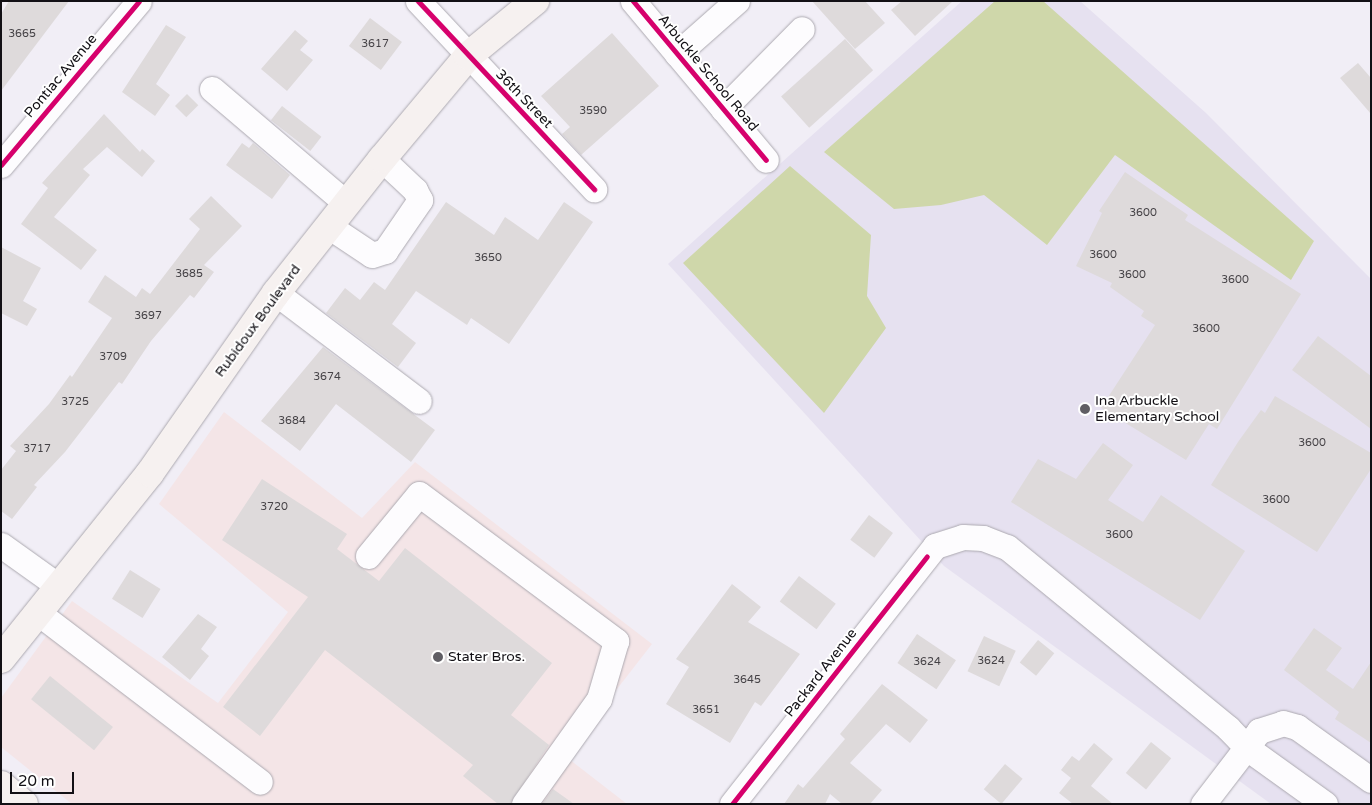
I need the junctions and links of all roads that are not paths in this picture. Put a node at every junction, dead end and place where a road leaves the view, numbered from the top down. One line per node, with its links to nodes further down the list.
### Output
1 (139, 1): 13 (street, Pontiac Avenue)
2 (418, 1): 8 (street, 36th Street)
3 (535, 1): 8 (main road, Rubidoux Boulevard)
4 (632, 1): 7 (street, Arbuckle School Road)
5 (737, 1): 7 (street)
6 (802, 29): 10 (street)
7 (677, 54): 10 (street, Arbuckle School Road)
8 (468, 56): 11 (main road, Rubidoux Boulevard); 14 (street, 36th Street)
9 (212, 88): 15 (street)
10 (723, 109): 12 (street, Arbuckle School Road)
11 (382, 159): 15 (main road, Rubidoux Boulevard); 16 (street)
12 (766, 160)
13 (1, 164)
14 (594, 189)
15 (348, 204): 16 (main road, Rubidoux Boulevard)
16 (330, 227): 17 (main road, Rubidoux Boulevard)
17 (276, 293): 18 (street); 21 (main road, Rubidoux Boulevard)
18 (419, 401)
19 (1, 545): 21 (street)
20 (368, 556): 29 (street)
21 (58, 585): 22 (main road, Rubidoux Boulevard)
22 (37, 612): 23 (main road, Rubidoux Boulevard); 26 (street)
23 (1, 659)
24 (1253, 740): 25 (street); 30 (street, Packard Avenue); 31 (street); 32 (street, Packard Avenue)
25 (1371, 780)
26 (260, 782)
27 (1, 785): 28 (main road)
28 (24, 804)
29 (524, 804)
30 (732, 804)
31 (1203, 804)
32 (1325, 804)

